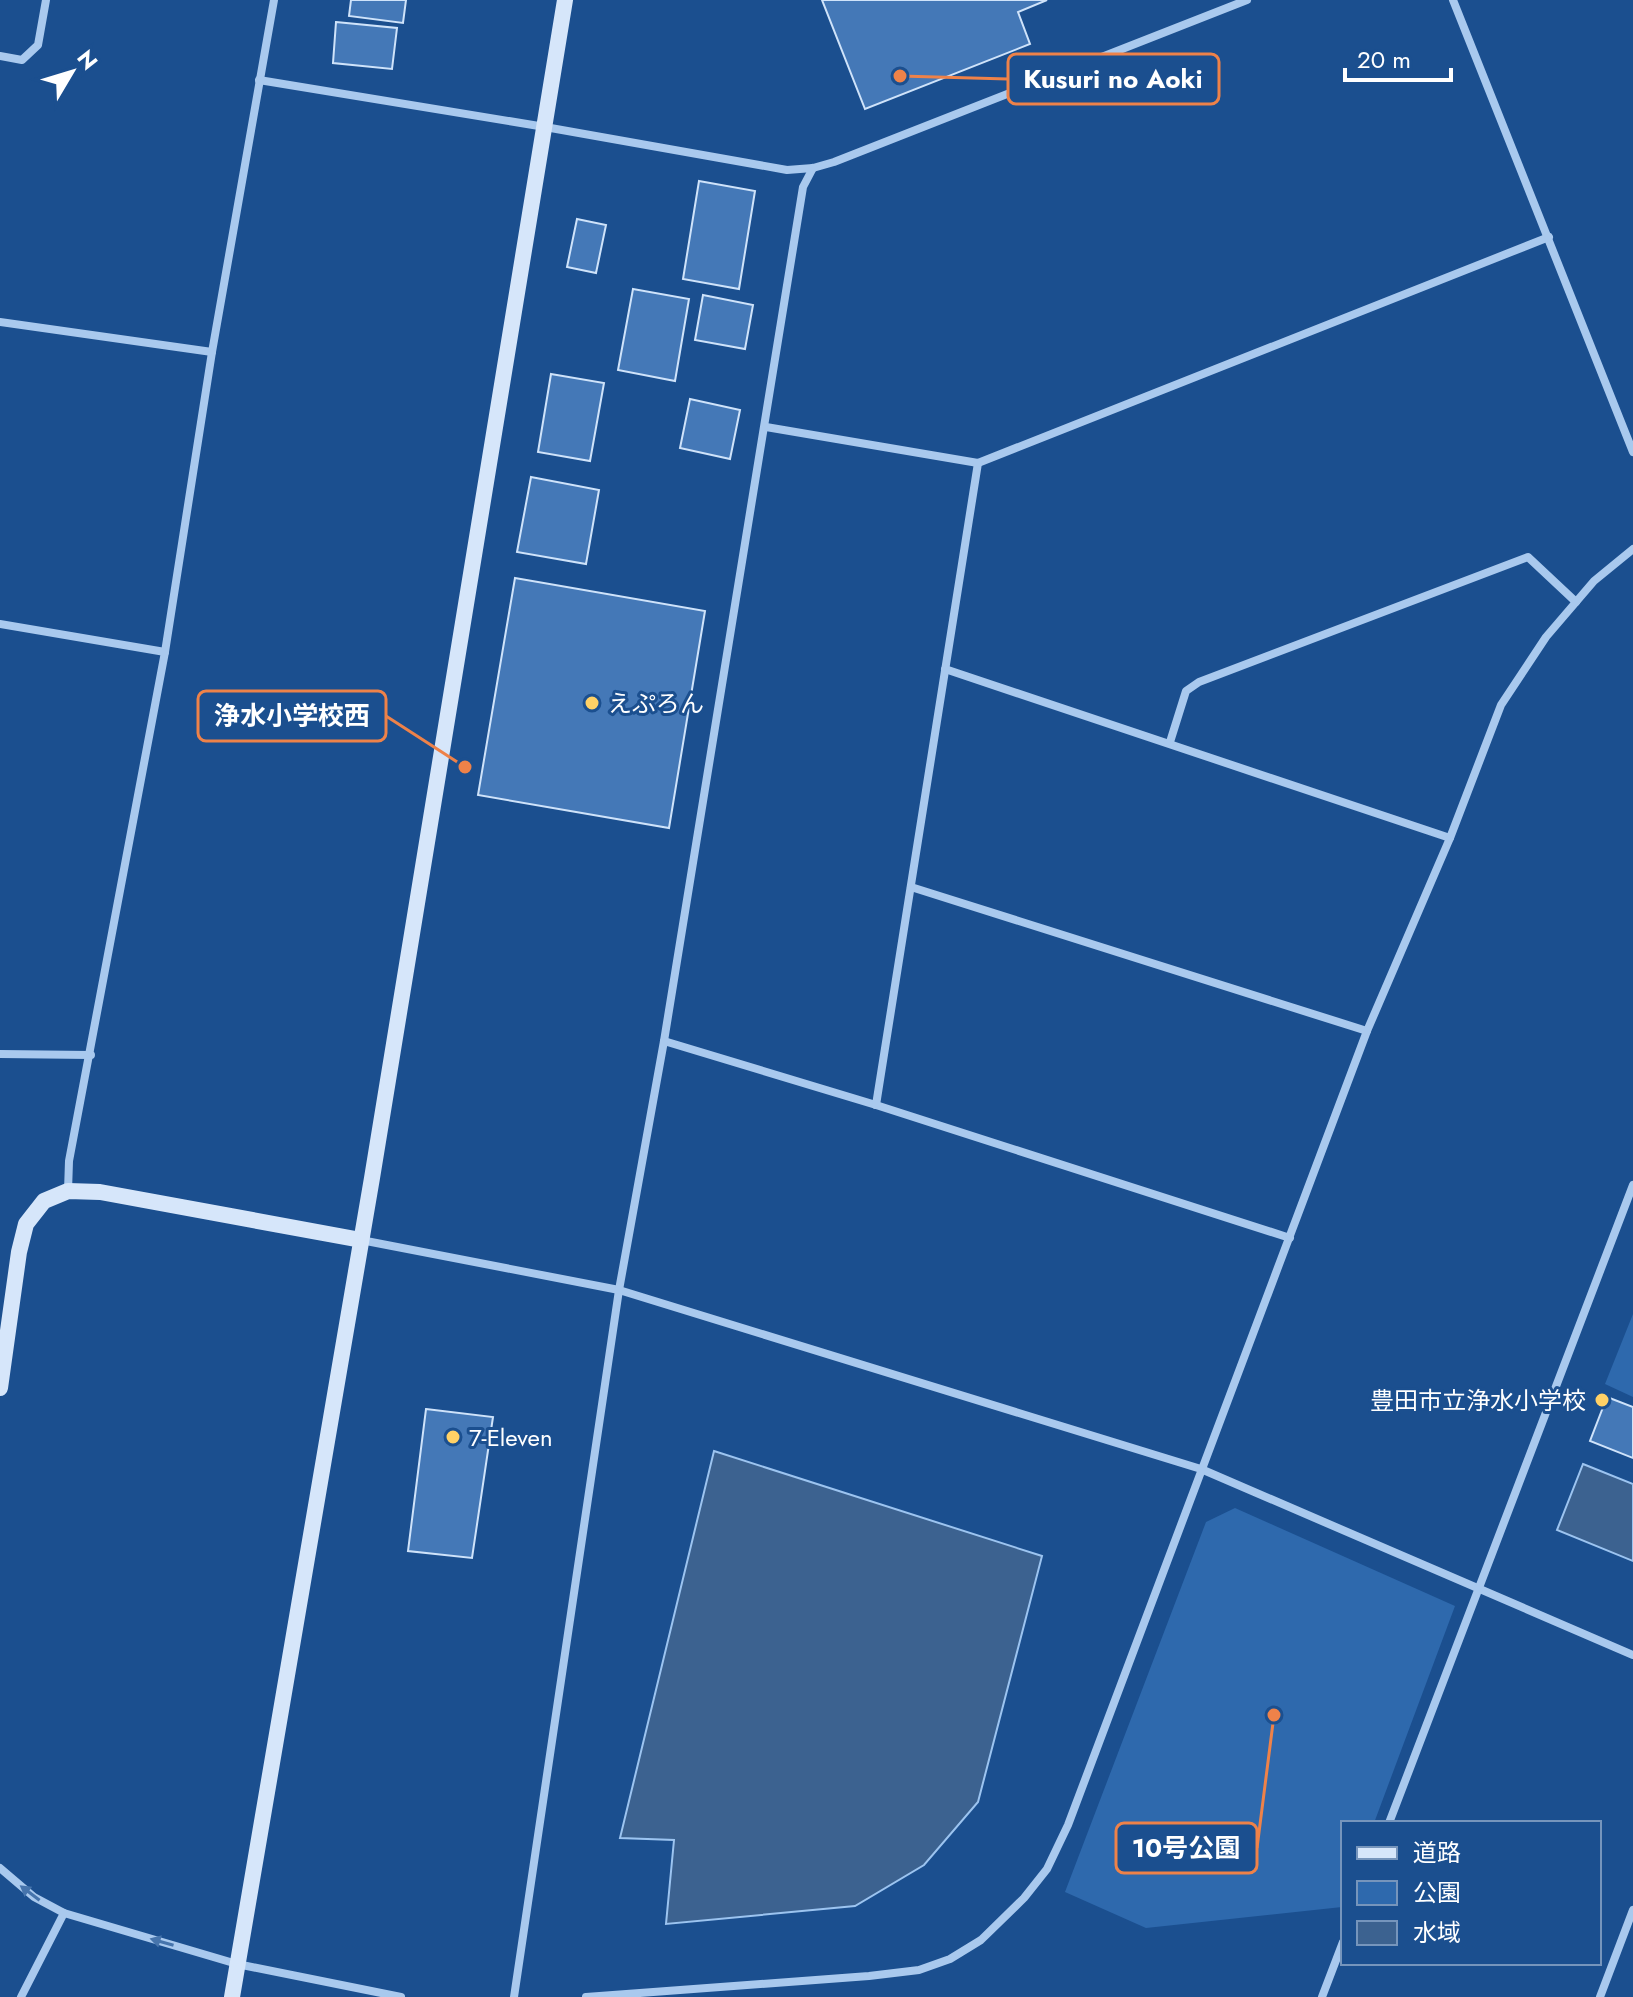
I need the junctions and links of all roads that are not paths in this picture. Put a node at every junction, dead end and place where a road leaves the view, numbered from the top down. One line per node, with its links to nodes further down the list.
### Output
1 (46, 0): 6 (street)
2 (274, 0): 7 (street)
3 (565, 0): 8 (street)
4 (1247, 0): 9 (street)
5 (1453, 0): 10 (street)
6 (0, 56)
7 (259, 80): 8 (street); 12 (street)
8 (545, 127): 9 (street); 32 (street)
9 (813, 168): 13 (street)
10 (1549, 237): 14 (street); 15 (street)
11 (0, 322): 12 (street)
12 (212, 352): 19 (street)
13 (766, 427): 15 (street); 25 (street)
14 (1633, 452)
15 (978, 463): 20 (street)
16 (1633, 549): 17 (street)
17 (1576, 602): 21 (street); 22 (street)
18 (0, 624): 19 (street)
19 (165, 652): 27 (street)
20 (945, 669): 21 (street); 23 (street)
21 (1170, 742): 22 (street)
22 (1450, 838): 24 (street)
23 (911, 887): 24 (street); 28 (street)
24 (1367, 1031): 31 (street)
25 (664, 1041): 28 (street); 33 (street)
26 (0, 1054): 27 (street)
27 (91, 1055): 30 (street)
28 (876, 1105): 31 (street)
29 (1633, 1185): 36 (street)
30 (68, 1191): 32 (street); 34 (street)
31 (1290, 1238): 35 (street)
32 (361, 1240): 33 (street); 43 (street)
33 (619, 1290): 35 (street); 47 (street)
34 (0, 1388)
35 (1201, 1469): 36 (street); 48 (street)
36 (1479, 1589): 37 (street); 38 (street)
37 (1633, 1655)
38 (1390, 1821)
39 (0, 1868): 41 (street, one-way to 39)
40 (1633, 1910): 50 (street)
41 (64, 1913): 43 (street, one-way to 41); 44 (street)
42 (1341, 1947): 49 (street)
43 (237, 1964): 45 (street); 46 (street)
44 (21, 1997)
45 (232, 1997)
46 (401, 1997)
47 (514, 1997)
48 (586, 1997)
49 (1322, 1997)
50 (1600, 1997)

